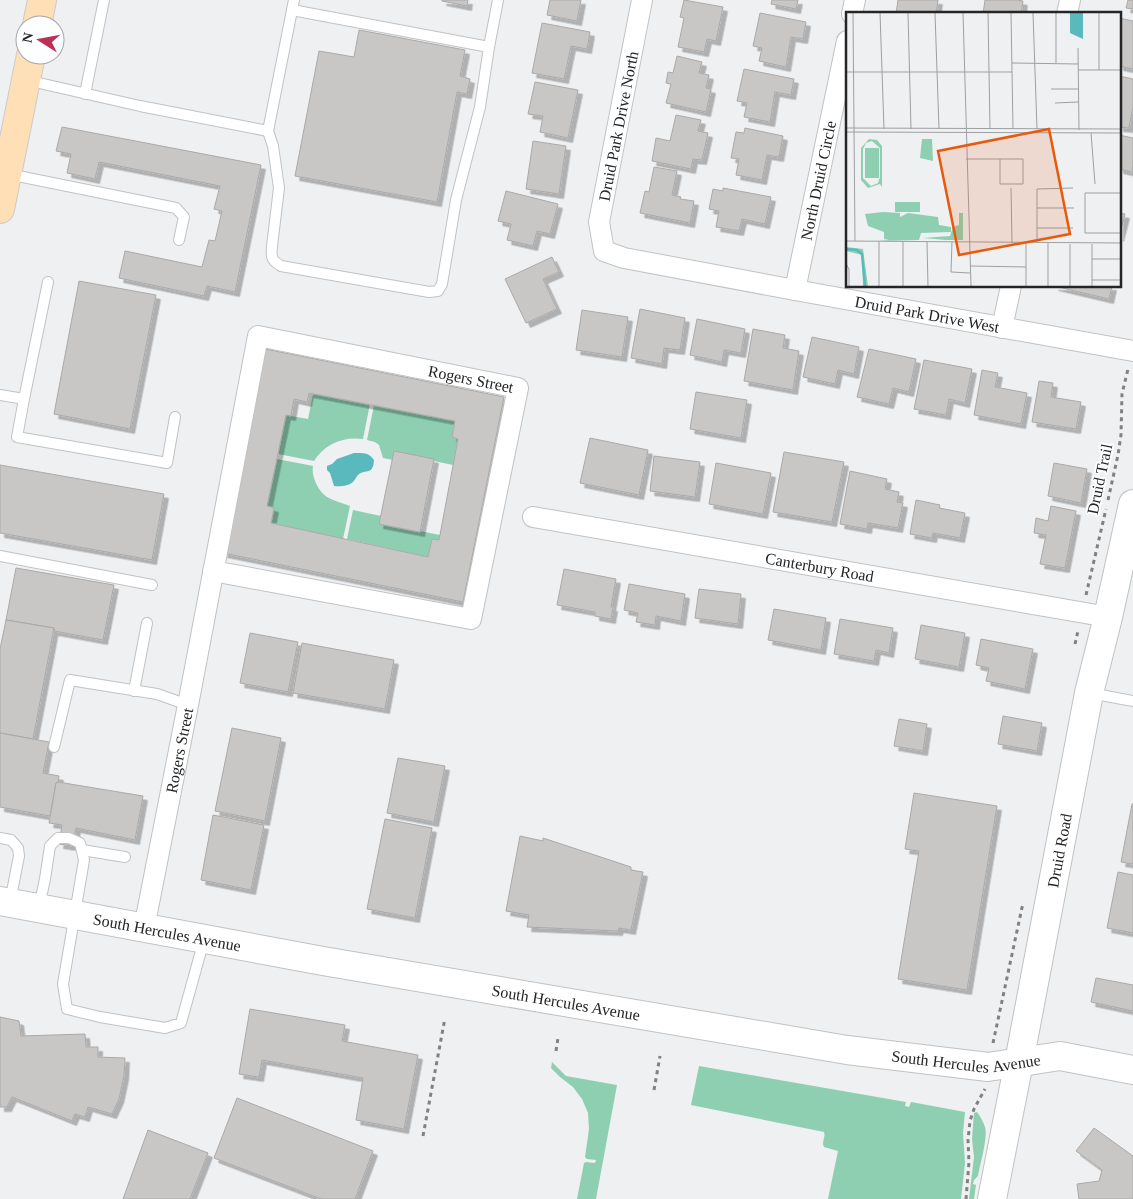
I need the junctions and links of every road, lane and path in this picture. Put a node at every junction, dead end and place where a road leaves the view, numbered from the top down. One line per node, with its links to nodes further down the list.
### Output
1 (42, 0): 6 (main road)
2 (104, 0): 10 (lane)
3 (498, 0): 7 (lane)
4 (642, 0): 16 (street, Druid Park Drive North)
5 (293, 5): 7 (lane); 11 (lane)
6 (39, 15)
7 (489, 46): 11 (lane)
8 (846, 46): 19 (street, North Druid Circle)
9 (28, 67): 10 (lane); 12 (main road)
10 (86, 94): 11 (lane)
11 (268, 132)
12 (7, 137): 13 (main road)
13 (7, 174): 14 (main road); 15 (lane)
14 (0, 208)
15 (179, 240)
16 (604, 251): 19 (street, Druid Park Drive West)
17 (48, 282): 23 (lane)
18 (1011, 288): 20 (street)
19 (795, 290): 20 (street, Druid Park Drive West)
20 (1002, 328): 21 (street, Druid Park Drive West)
21 (1131, 358): 30 (path, Druid Trail)
22 (0, 395): 23 (lane)
23 (24, 399): 24 (lane)
24 (175, 417)
25 (1133, 504): 31 (street, Druid Road)
26 (533, 517): 31 (street, Canterbury Road)
27 (0, 556): 29 (lane)
28 (213, 571): 28 (street, Rogers Street); 36 (street, Rogers Street)
29 (152, 585)
30 (1086, 598)
31 (1108, 617): 34 (street, Druid Road)
32 (147, 623): 33 (lane)
33 (134, 691): 36 (lane); 37 (lane)
34 (1089, 693): 35 (lane); 50 (street, Druid Road)
35 (1133, 701)
36 (188, 705): 44 (street, Rogers Street)
37 (54, 747)
38 (0, 838): 41 (lane)
39 (82, 850): 40 (lane); 42 (lane); 43 (lane)
40 (124, 857)
41 (5, 902): 42 (street, South Hercules Avenue)
42 (39, 908): 43 (street, South Hercules Avenue)
43 (74, 915): 44 (street, South Hercules Avenue); 45 (lane)
44 (144, 928): 45 (street, South Hercules Avenue)
45 (204, 939): 50 (street, South Hercules Avenue)
46 (444, 1018): 54 (path)
47 (558, 1038): 48 (path)
48 (556, 1052)
49 (660, 1056): 52 (path)
50 (1019, 1062): 51 (street, South Hercules Avenue); 56 (street, Druid Road)
51 (1133, 1070)
52 (654, 1090)
53 (983, 1093): 55 (path)
54 (423, 1136)
55 (966, 1199)
56 (992, 1199)

